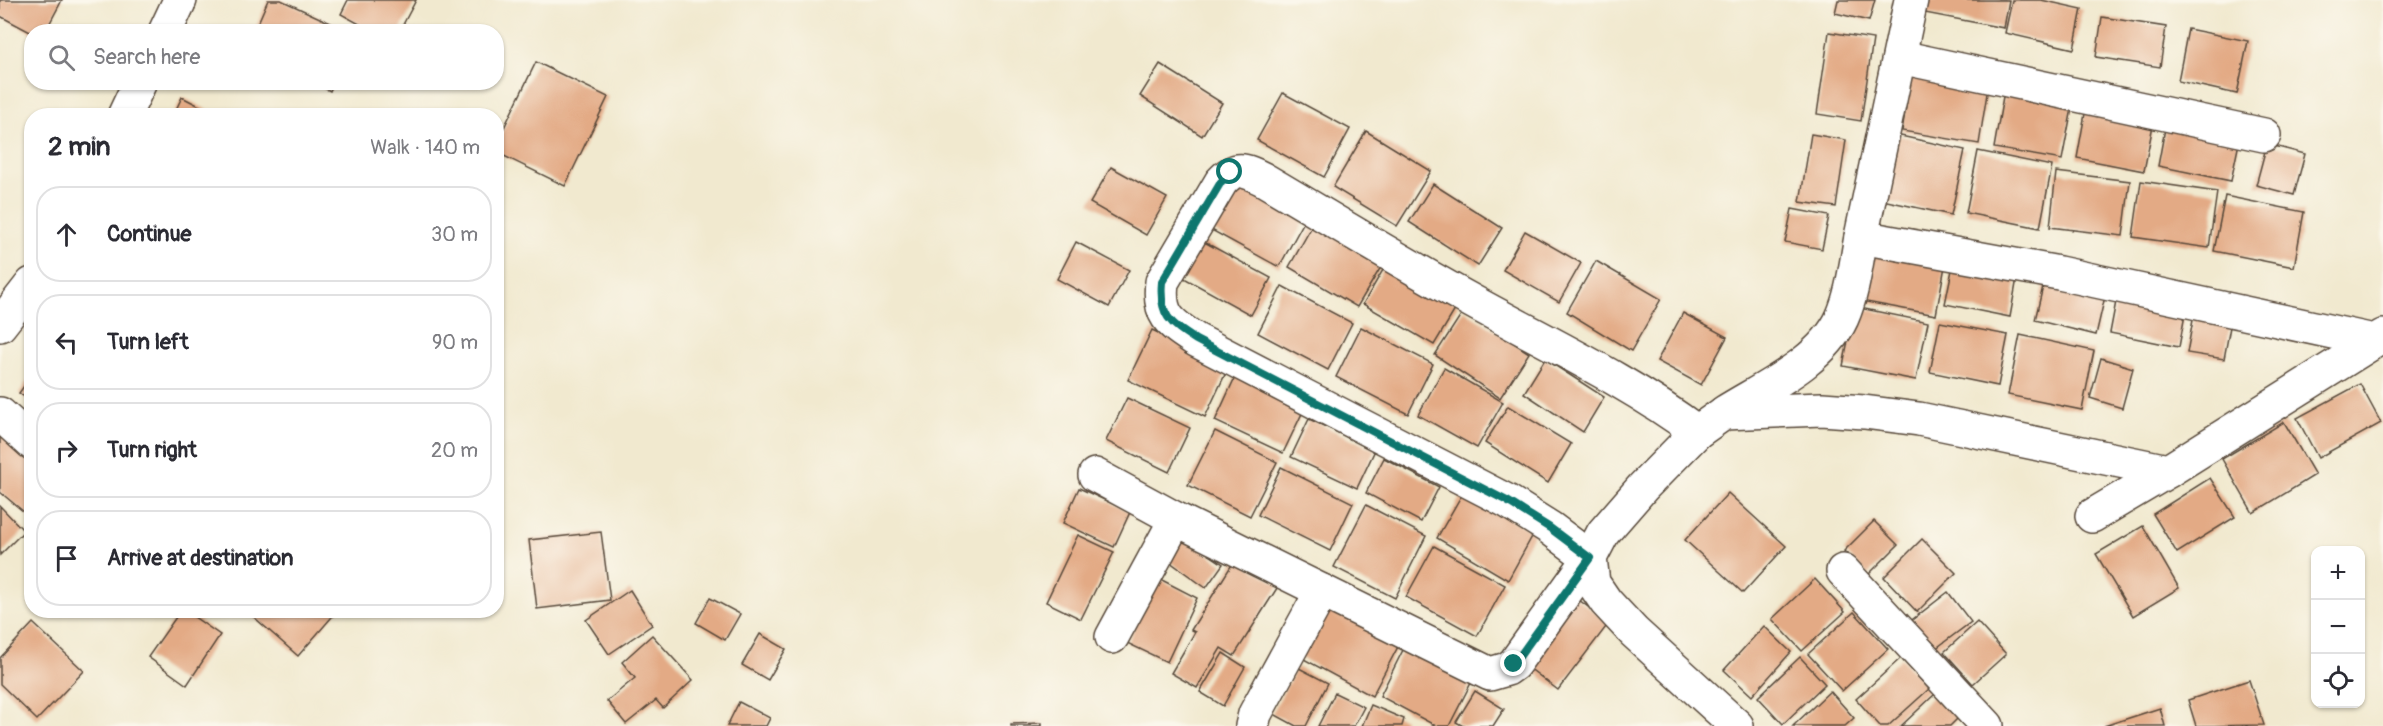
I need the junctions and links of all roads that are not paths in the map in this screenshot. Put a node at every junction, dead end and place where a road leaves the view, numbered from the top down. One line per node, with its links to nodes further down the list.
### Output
1 (180, 0): 3 (street)
2 (1911, 0): 4 (street)
3 (169, 24)
4 (1900, 57): 7 (street); 8 (street)
5 (136, 90): 6 (street)
6 (128, 108)
7 (2264, 135)
8 (1861, 237): 11 (street); 12 (street)
9 (24, 294): 10 (street)
10 (0, 325)
11 (2378, 338): 18 (street)
12 (1820, 351): 13 (street); 14 (street)
13 (1837, 410): 14 (street); 18 (street)
14 (1724, 413): 16 (street)
15 (0, 414): 17 (street)
16 (1697, 432): 22 (street); 22 (street)
17 (24, 436)
18 (2168, 471): 20 (street)
19 (1095, 475): 21 (street)
20 (2092, 516)
21 (1176, 519): 24 (street); 25 (street)
22 (1590, 558): 24 (street); 27 (street)
23 (1843, 571): 28 (street)
24 (1322, 591): 26 (street)
25 (1112, 637)
26 (1252, 726)
27 (1737, 726)
28 (1987, 726)

